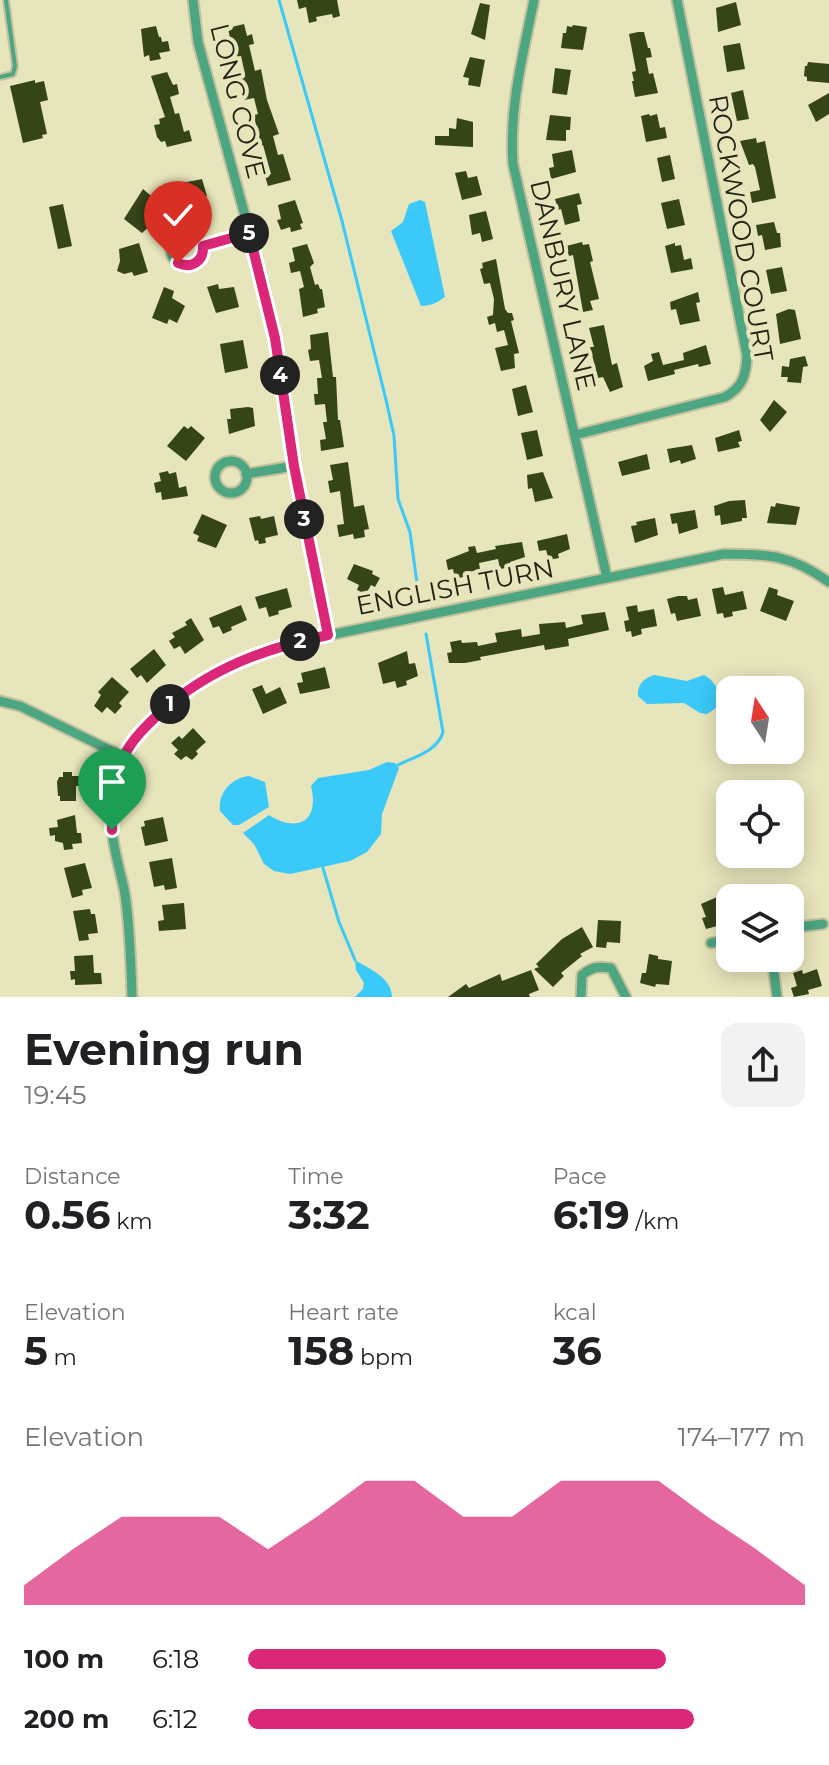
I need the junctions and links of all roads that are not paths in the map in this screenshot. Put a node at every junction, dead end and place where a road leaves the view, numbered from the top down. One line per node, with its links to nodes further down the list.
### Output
1 (6, 0): 5 (lane)
2 (193, 0): 6 (street, LONG COVE)
3 (534, 0): 8 (street, DANBURY LANE)
4 (677, 0): 8 (street, ROCKWOOD COURT)
5 (0, 77)
6 (249, 233): 7 (street); 9 (street, LONG COVE)
7 (203, 246)
8 (575, 435): 11 (street, DANBURY LANE)
9 (294, 466): 10 (street); 13 (street, LONG COVE)
10 (246, 474)
11 (607, 578): 12 (street, ENGLISH TURN); 13 (street, ENGLISH TURN)
12 (829, 582)
13 (328, 635): 15 (street, ENGLISH TURN)
14 (0, 701): 15 (street)
15 (124, 757): 21 (street, ENGLISH TURN)
16 (823, 924): 17 (street)
17 (804, 926)
18 (716, 942): 19 (street)
19 (711, 943)
20 (774, 972): 24 (street)
21 (132, 997)
22 (581, 997): 23 (street)
23 (626, 997)
24 (777, 997)

